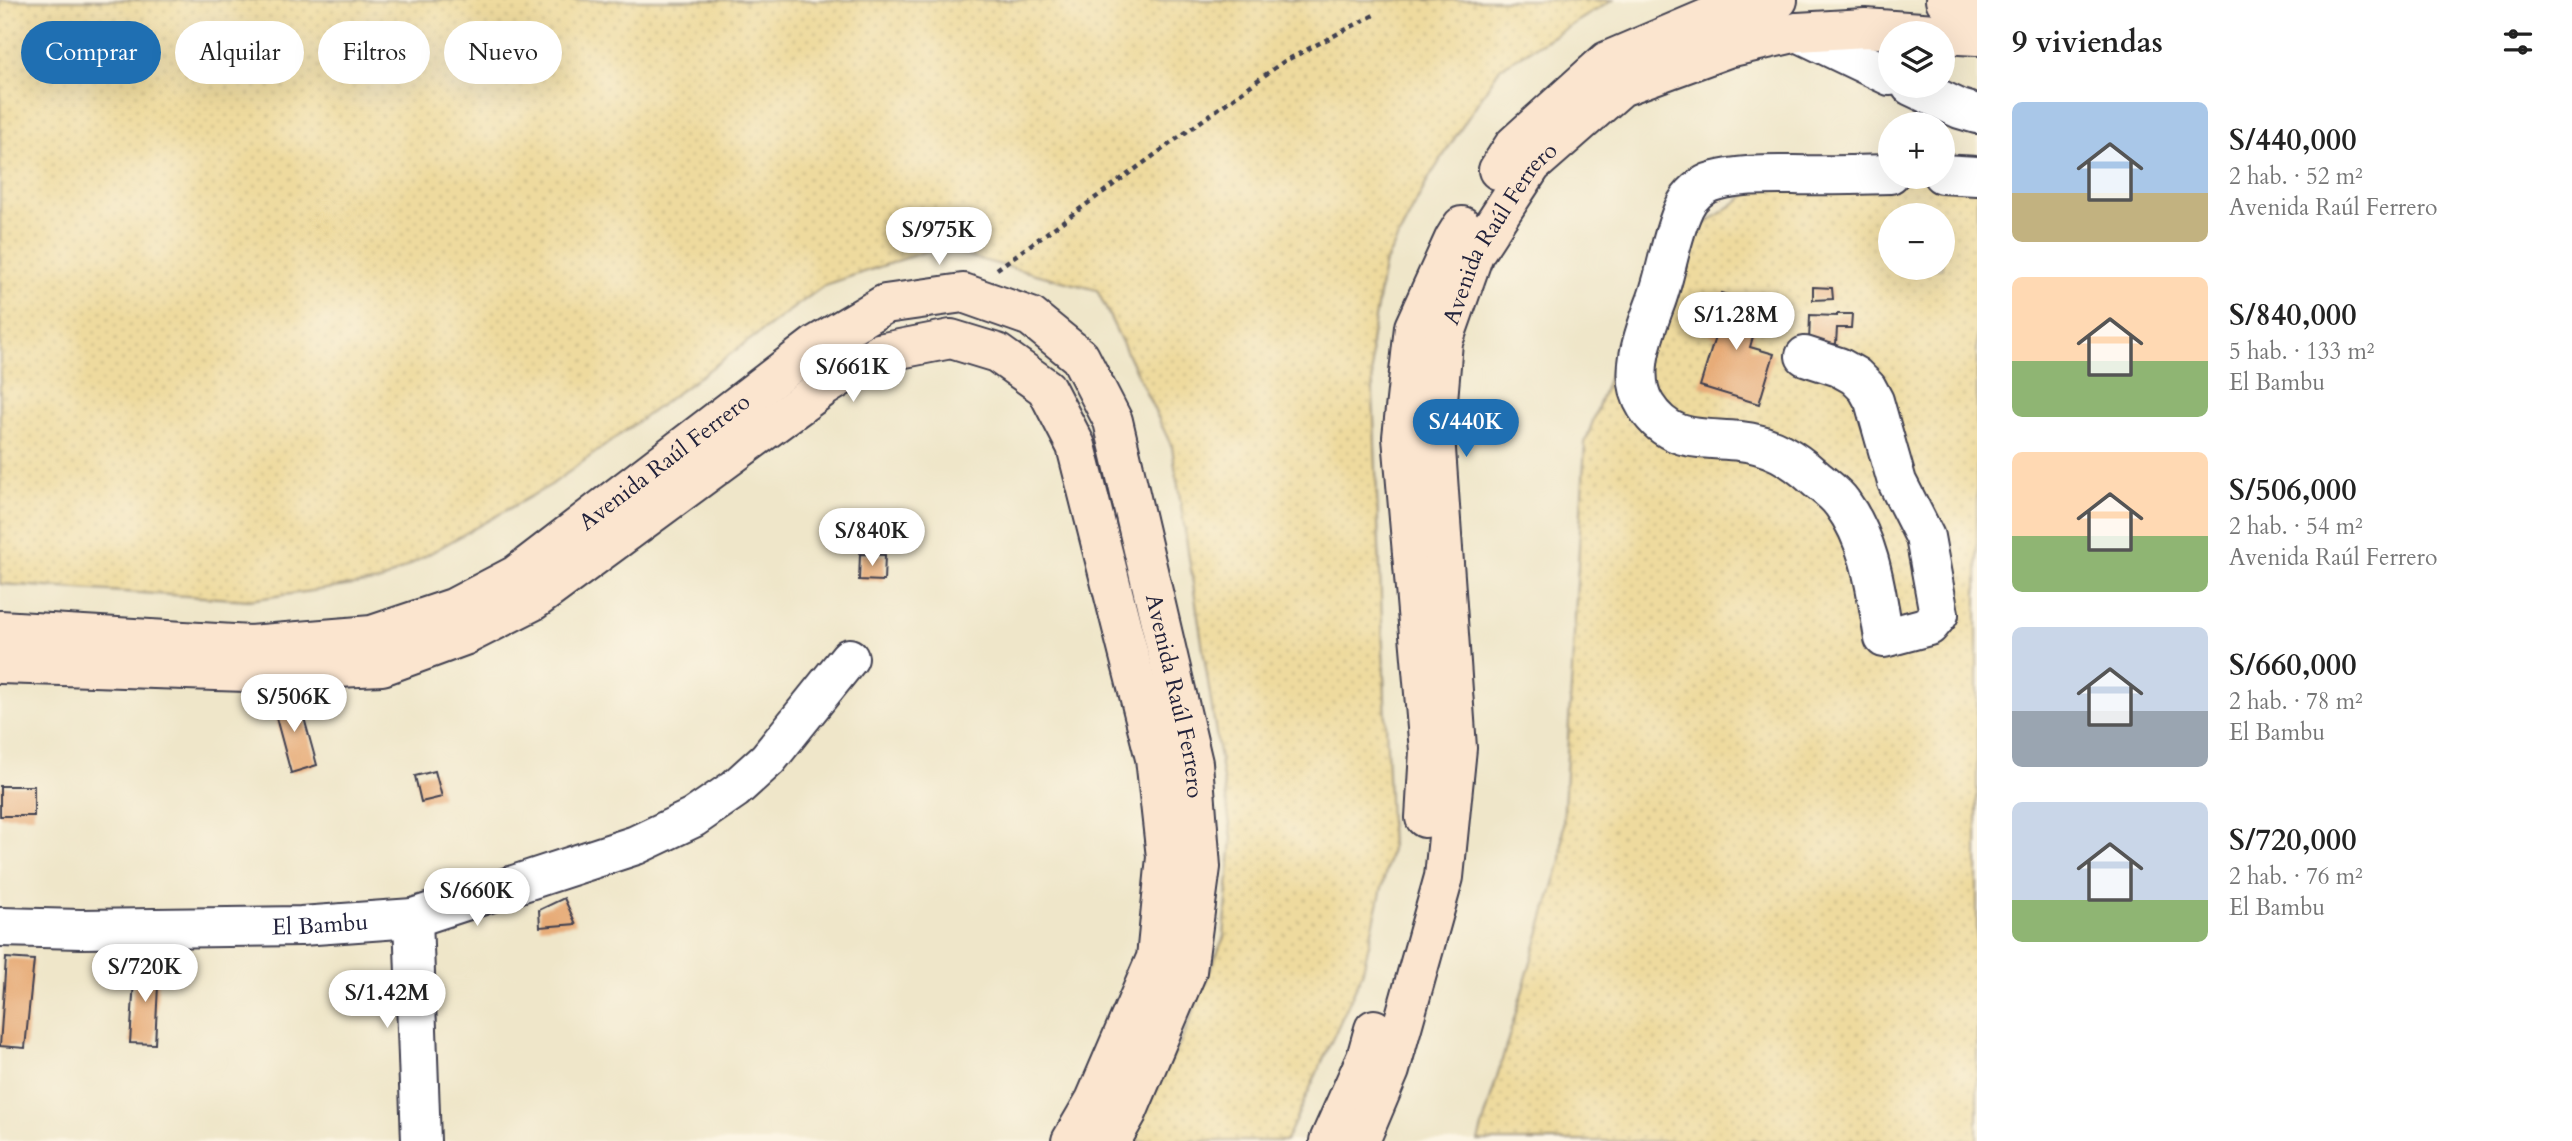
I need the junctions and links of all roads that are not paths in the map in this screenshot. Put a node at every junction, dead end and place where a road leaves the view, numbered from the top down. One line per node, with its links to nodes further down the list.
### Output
1 (1778, 0): 23 (main road, Avenida Raúl Ferrero)
2 (1945, 0): 3 (main road)
3 (1977, 2)
4 (1878, 29): 5 (main road, Avenida Raúl Ferrero)
5 (1798, 32): 8 (street); 24 (main road, Avenida Raúl Ferrero)
6 (1955, 35): 7 (main road)
7 (1977, 36)
8 (1878, 70)
9 (1937, 98): 10 (street)
10 (1977, 114)
11 (1878, 174): 14 (street)
12 (1955, 175): 13 (street)
13 (1977, 176)
14 (1805, 356)
15 (0, 630): 22 (main road, Avenida Raúl Ferrero)
16 (849, 658): 18 (street, El Bambu)
17 (0, 664): 21 (main road, Avenida Raúl Ferrero)
18 (414, 918): 19 (street, El Bambu); 20 (street)
19 (0, 927)
20 (421, 1141)
21 (1071, 1141)
22 (1111, 1141)
23 (1329, 1141)
24 (1360, 1141)

